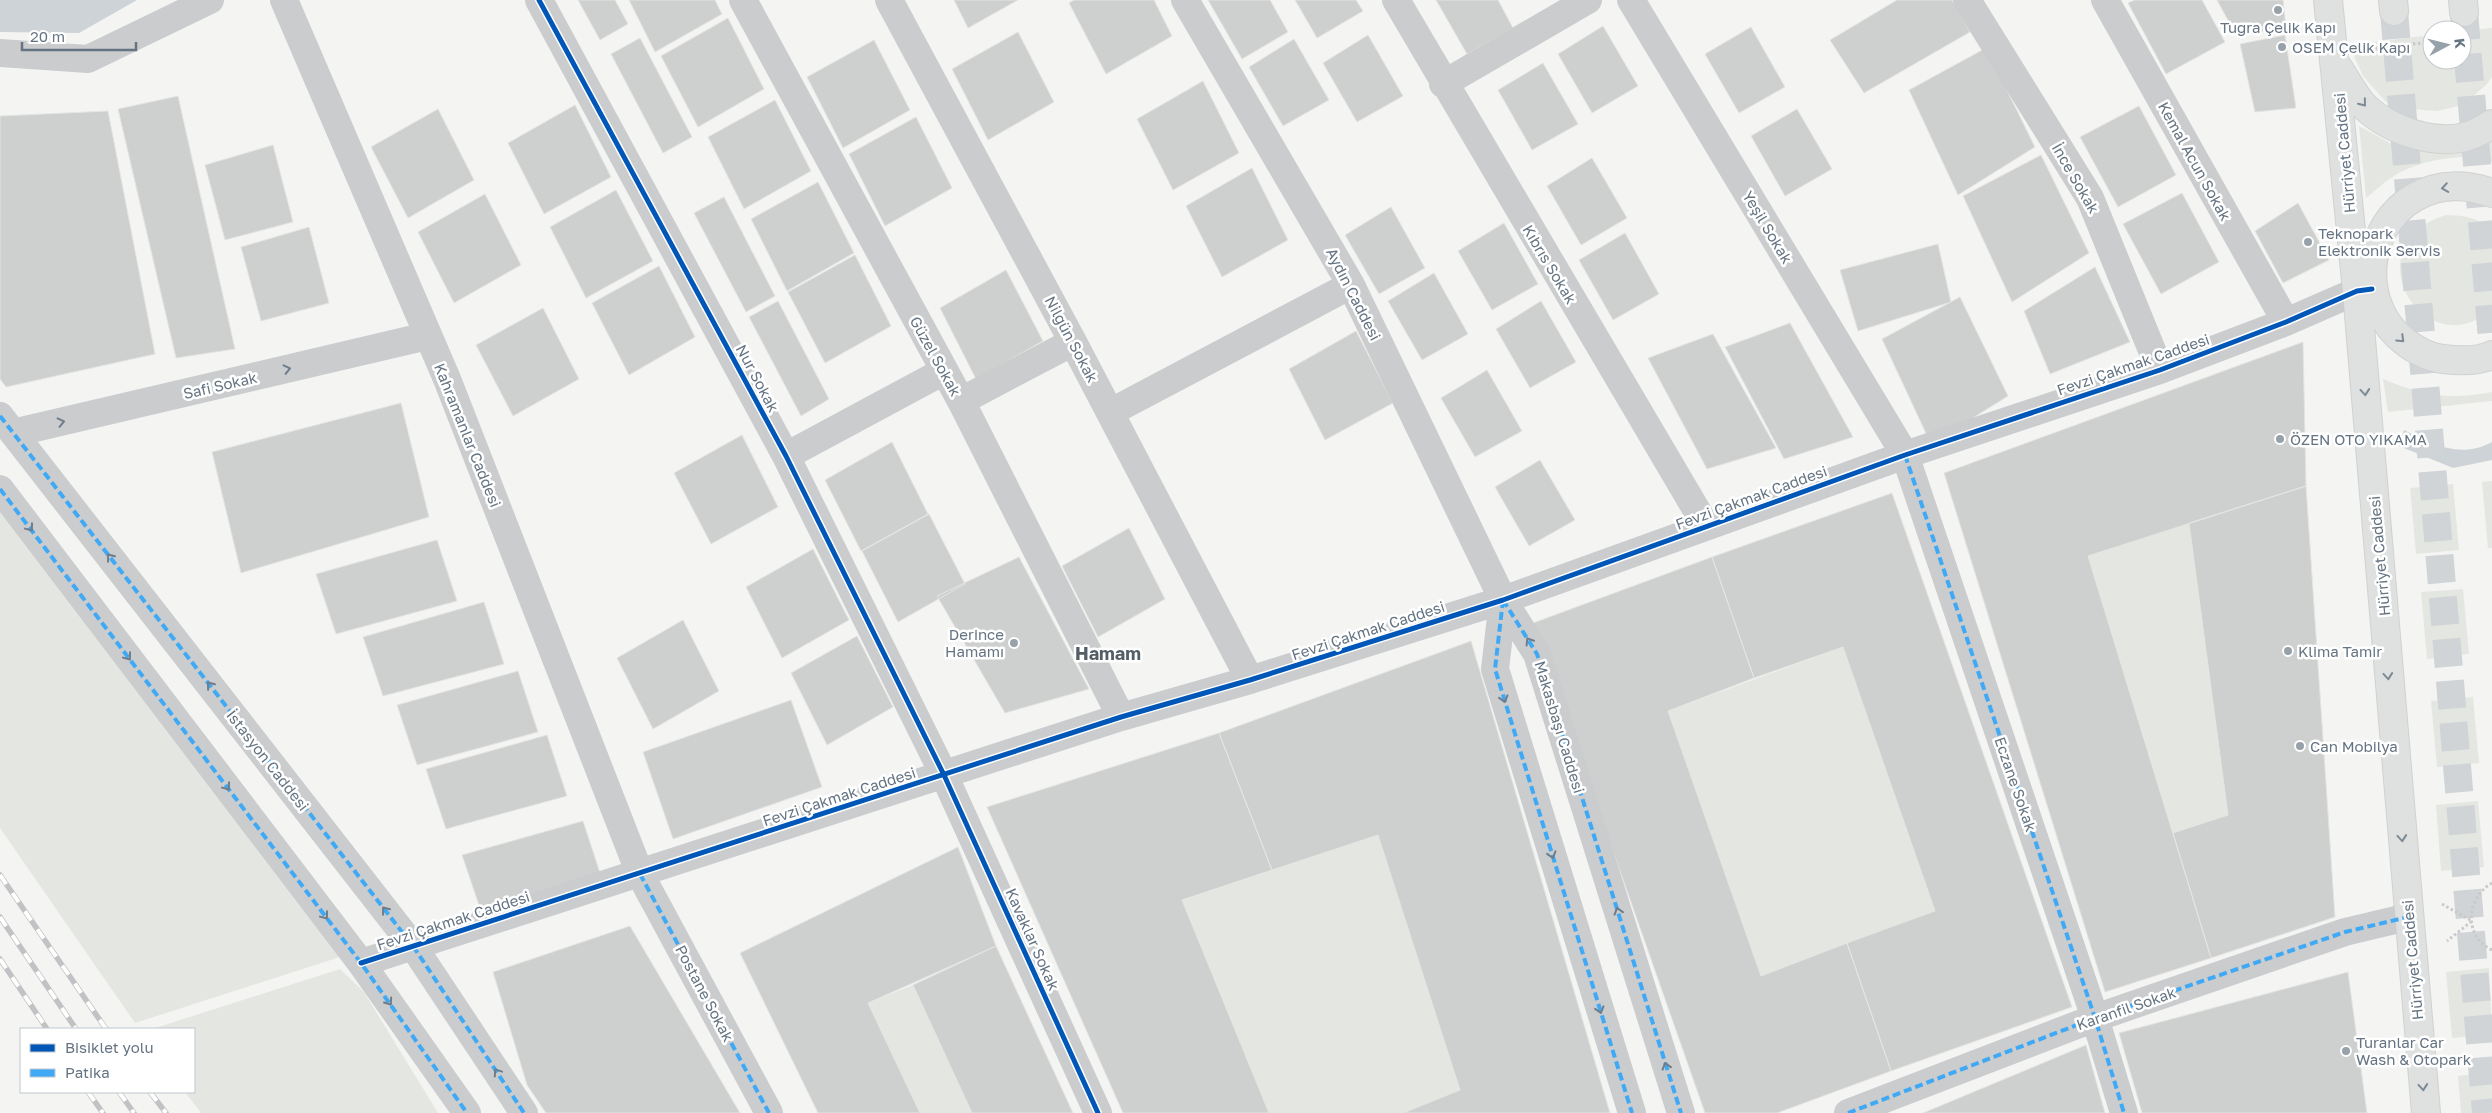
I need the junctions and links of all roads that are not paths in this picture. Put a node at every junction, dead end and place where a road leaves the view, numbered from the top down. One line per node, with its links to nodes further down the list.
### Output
1 (210, 0): 13 (street)
2 (284, 0): 21 (street, Kahramanlar Caddesi)
3 (539, 0): 30 (street, Nur Sokak)
4 (743, 0): 25 (street, Güzel Sokak)
5 (889, 0): 22 (street, Nilgün Sokak)
6 (1185, 0): 18 (street, Aydın Caddesi)
7 (1396, 0): 15 (street, Kıbrıs Sokak)
8 (1588, 0): 15 (street)
9 (1631, 0): 29 (street, Yeşil Sokak)
10 (1967, 0): 24 (street, İnce Sokak)
11 (2105, 0): 20 (street, Kemal Acun Sokak)
12 (2328, 0): 14 (main road, Hürriyet Caddesi)
13 (0, 53)
14 (2335, 58): 16 (main road, one-way to 16); 19 (main road, Hürriyet Caddesi)
15 (1444, 84): 32 (street, Kıbrıs Sokak)
16 (2492, 124)
17 (2492, 192): 19 (main road, one-way to 19)
18 (1351, 284): 27 (street); 33 (street, Aydın Caddesi)
19 (2365, 290): 20 (street, Fevzi Çakmak Caddesi); 23 (main road, one-way to 23); 38 (main road, Hürriyet Caddesi, one-way to 38)
20 (2286, 322): 24 (street, Fevzi Çakmak Caddesi)
21 (427, 336): 28 (street, Safi Sokak, one-way to 21); 37 (street, Kahramanlar Caddesi)
22 (1074, 342): 26 (street); 27 (street, Nilgün Sokak)
23 (2492, 355)
24 (2160, 370): 29 (street, Fevzi Çakmak Caddesi)
25 (944, 371): 26 (street, Güzel Sokak); 30 (street)
26 (961, 401): 35 (street, Güzel Sokak)
27 (1111, 412): 34 (street, Nilgün Sokak)
28 (7, 425): 39 (street, İstasyon Caddesi, one-way to 28)
29 (1905, 455): 32 (street, Fevzi Çakmak Caddesi); 41 (street, Eczane Sokak)
30 (786, 456): 36 (street, Nur Sokak)
31 (0, 489): 40 (street, one-way to 40)
32 (1706, 526): 33 (street, Fevzi Çakmak Caddesi)
33 (1503, 600): 34 (street, Fevzi Çakmak Caddesi); 46 (street, one-way to 46); 47 (street, Makasbaşı Caddesi, one-way to 33)
34 (1250, 680): 35 (street, Fevzi Çakmak Caddesi)
35 (1122, 717): 36 (street, Fevzi Çakmak Caddesi)
36 (944, 775): 37 (street, Fevzi Çakmak Caddesi); 45 (street, Kavaklar Sokak)
37 (640, 874): 39 (street, Fevzi Çakmak Caddesi); 44 (street, Postane Sokak)
38 (2408, 917): 41 (street, Karanfil Sokak); 50 (main road, Hürriyet Caddesi, one-way to 50)
39 (413, 946): 40 (street, Fevzi Çakmak Caddesi); 43 (street, İstasyon Caddesi, one-way to 39)
40 (361, 963): 42 (street, one-way to 42)
41 (2095, 1018): 48 (street, Karanfil Sokak); 49 (street, Eczane Sokak)
42 (466, 1113)
43 (524, 1113)
44 (769, 1113)
45 (1098, 1113)
46 (1632, 1113)
47 (1681, 1113)
48 (1848, 1113)
49 (2124, 1113)
50 (2426, 1113)

